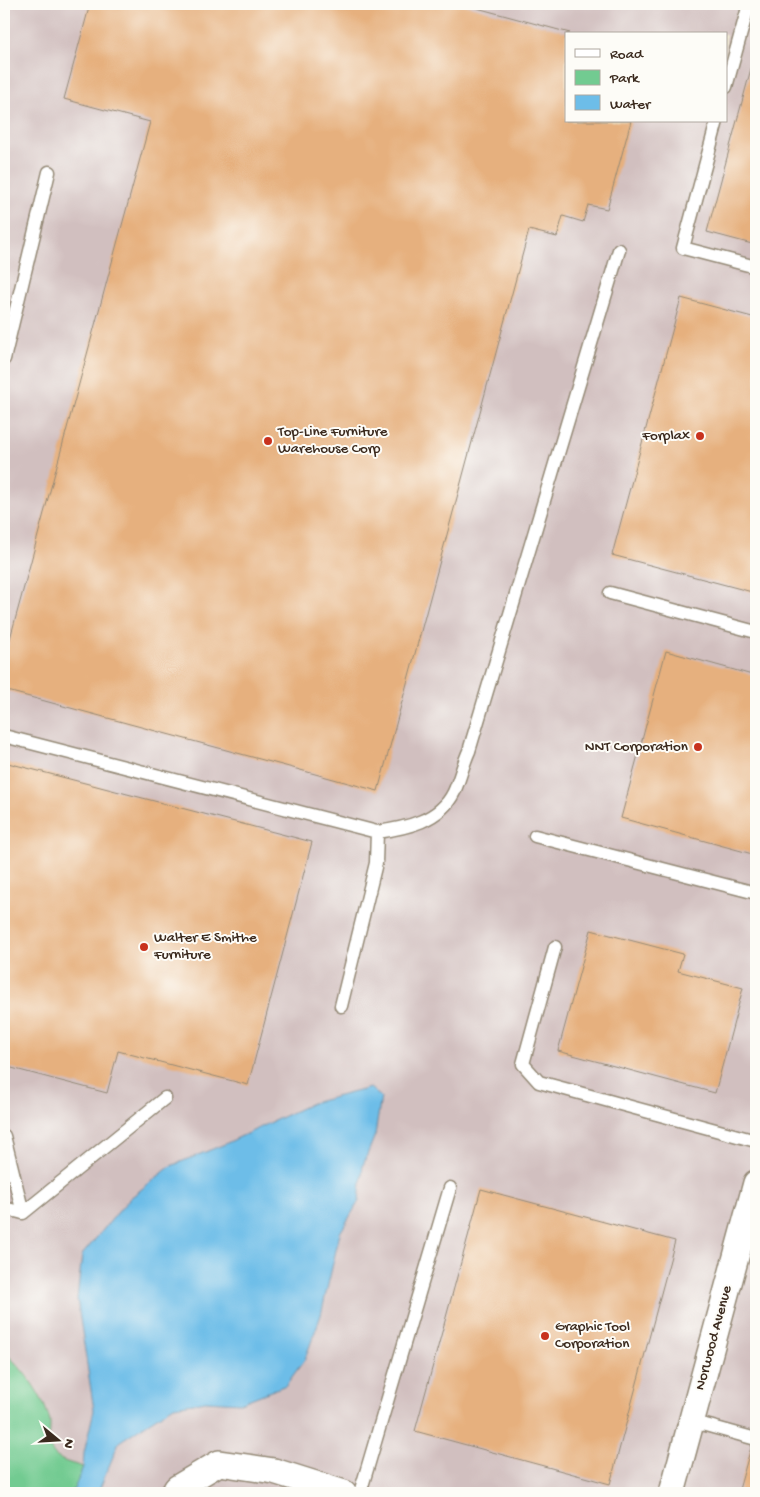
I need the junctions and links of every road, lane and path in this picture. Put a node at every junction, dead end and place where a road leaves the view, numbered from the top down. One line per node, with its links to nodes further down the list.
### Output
1 (749, 4): 2 (lane)
2 (728, 81)
3 (717, 122): 6 (lane)
4 (49, 172): 7 (lane)
5 (619, 250): 11 (lane)
6 (756, 267)
7 (4, 359)
8 (610, 593): 9 (lane)
9 (756, 632)
10 (4, 736): 11 (lane)
11 (378, 832): 15 (lane)
12 (534, 836): 13 (lane)
13 (756, 893)
14 (555, 947): 18 (lane)
15 (341, 1006)
16 (164, 1098): 22 (lane)
17 (4, 1136): 22 (lane)
18 (756, 1141)
19 (450, 1188): 28 (lane)
20 (755, 1189): 23 (street, Norwood Avenue)
21 (4, 1208): 22 (lane)
22 (23, 1213)
23 (748, 1243): 24 (street, Norwood Avenue)
24 (691, 1421): 25 (lane); 29 (street, Norwood Avenue)
25 (756, 1439)
26 (174, 1493): 27 (street)
27 (344, 1493)
28 (360, 1493)
29 (672, 1493)

